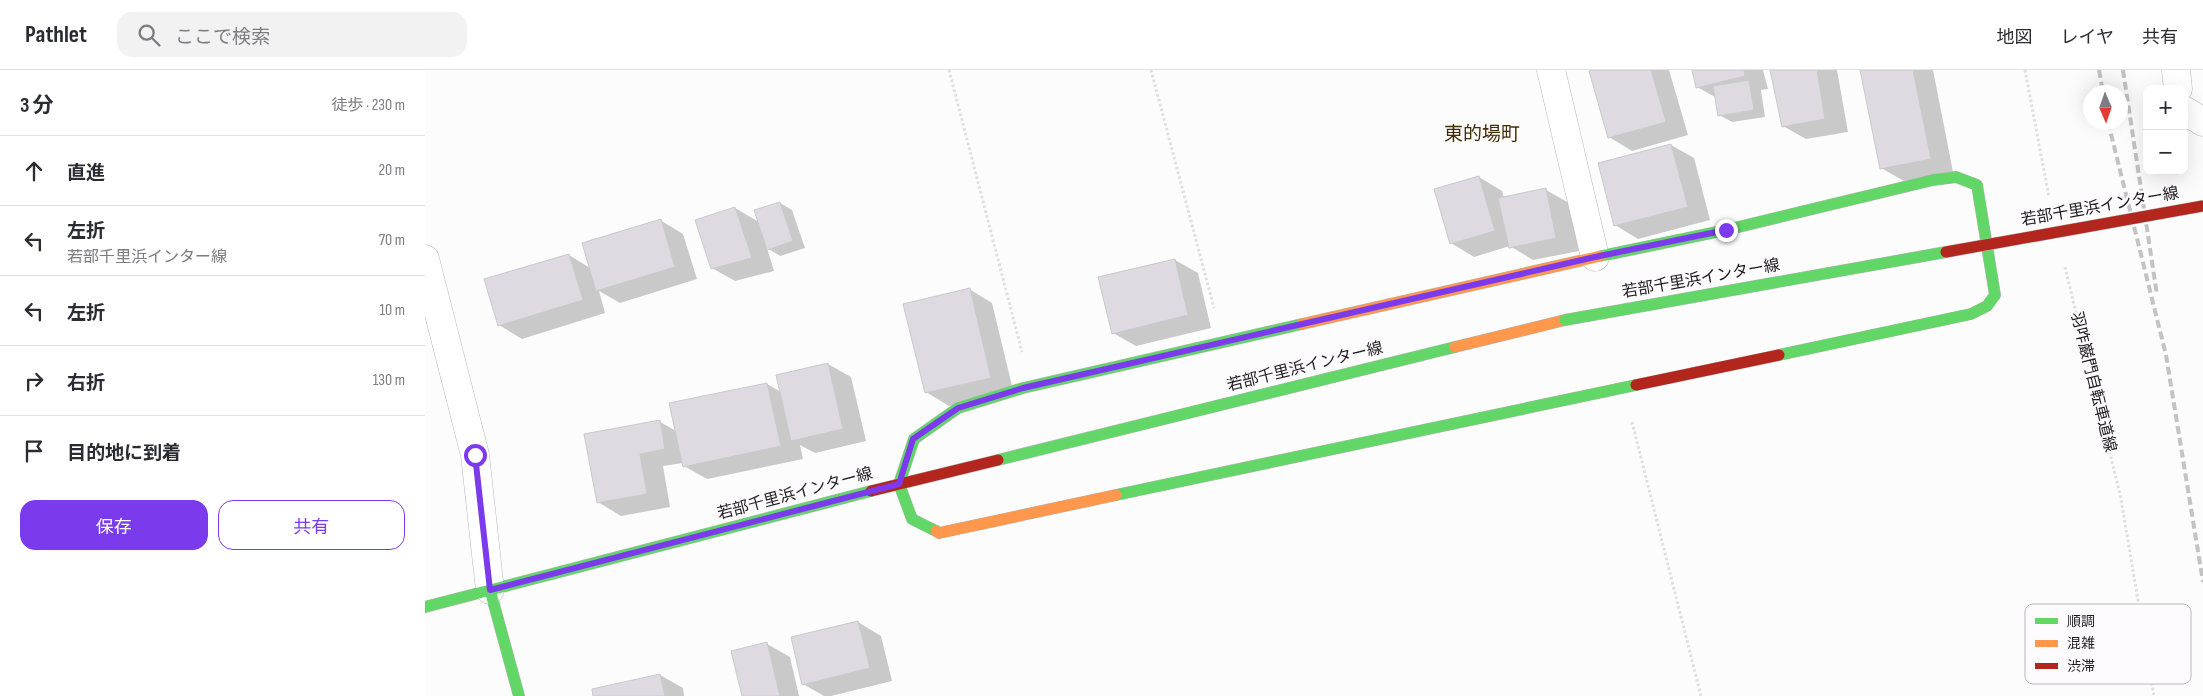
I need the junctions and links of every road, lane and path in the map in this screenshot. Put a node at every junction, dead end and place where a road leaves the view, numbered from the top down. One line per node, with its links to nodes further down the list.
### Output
1 (949, 70): 15 (path)
2 (1151, 70): 14 (path)
3 (1551, 70): 11 (street)
4 (2025, 70): 9 (path)
5 (2175, 70): 6 (street)
6 (2177, 85)
7 (2188, 113): 8 (street)
8 (2203, 122)
9 (2051, 205)
10 (2203, 206): 17 (street, 若部千里浜インター線, bridge)
11 (1595, 257): 14 (street); 16 (street)
12 (425, 259): 18 (street)
13 (2064, 262): 19 (path, 羽咋巌門自転車道線)
14 (1223, 342): 15 (street)
15 (1031, 387): 17 (street)
16 (1623, 388): 17 (street); 22 (path)
17 (899, 484): 18 (street, 若部千里浜インター線)
18 (490, 590): 20 (street, 若部千里浜インター線); 21 (street)
19 (2139, 604)
20 (425, 607)
21 (519, 696)
22 (1701, 696)

